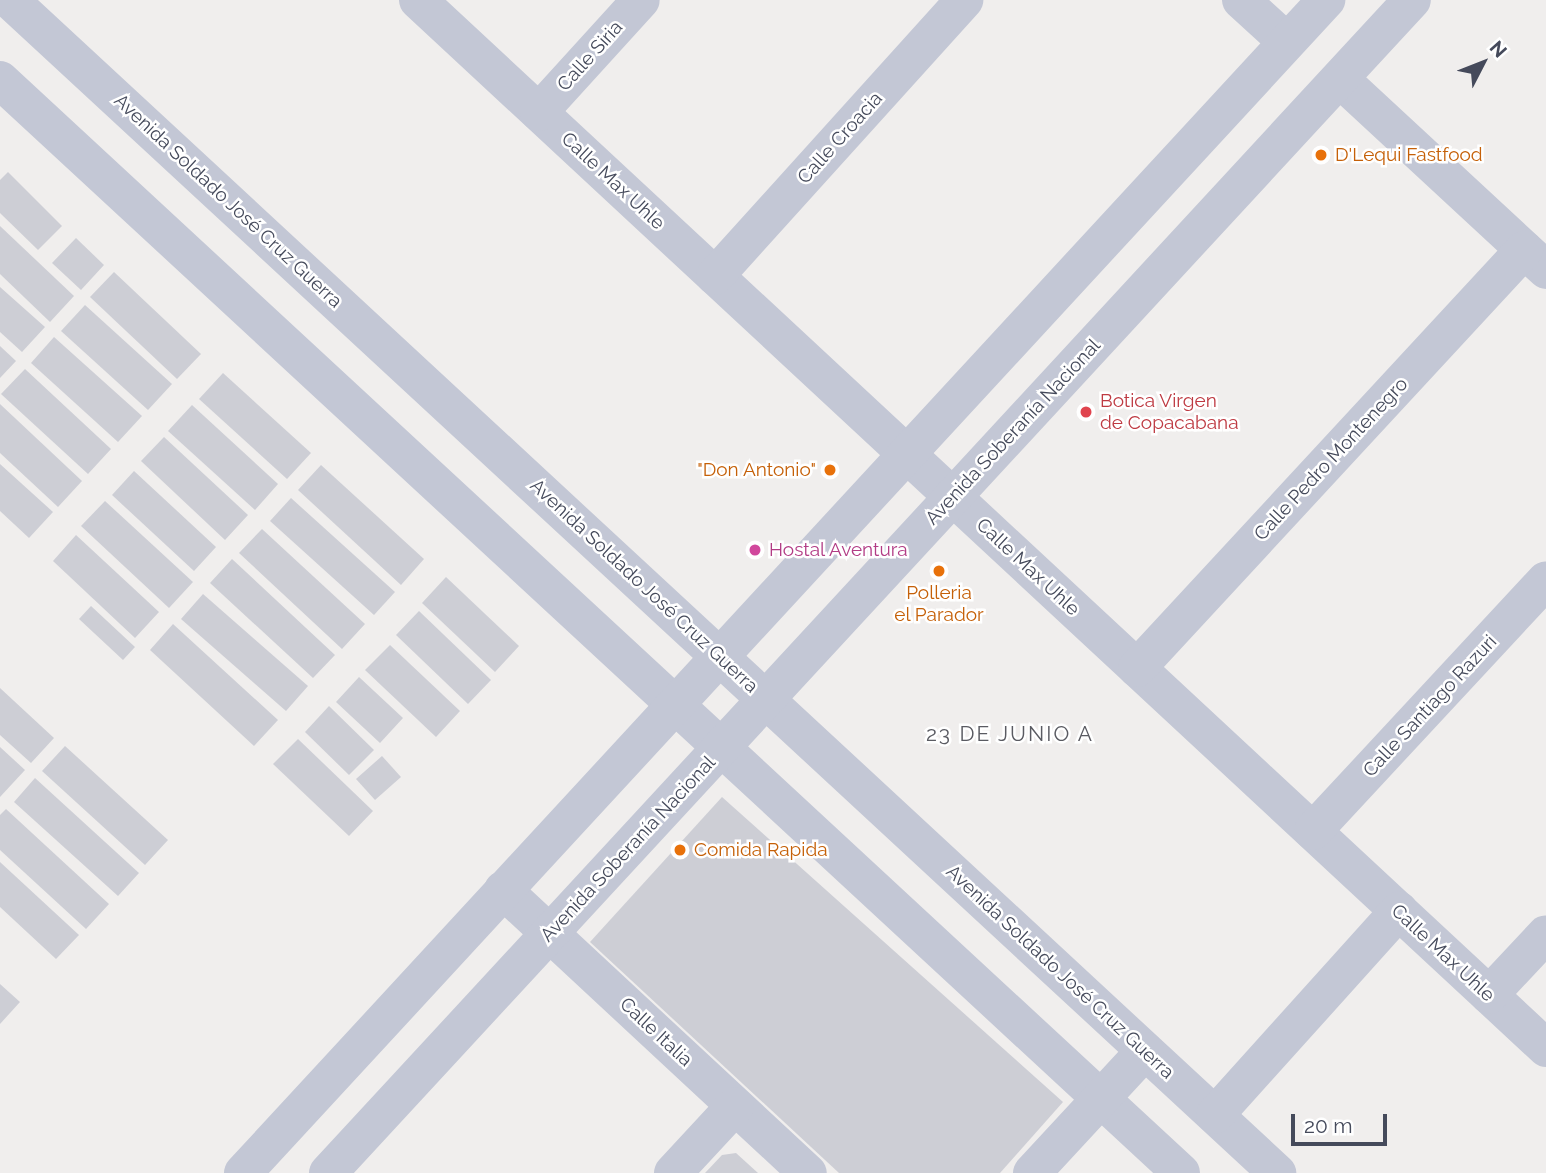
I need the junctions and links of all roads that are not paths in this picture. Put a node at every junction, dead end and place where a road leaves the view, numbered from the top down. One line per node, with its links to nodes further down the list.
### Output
1 (10, 0): 17 (street, Avenida Soldado José Cruz Guerra)
2 (418, 0): 11 (street, Calle Max Uhle)
3 (641, 0): 11 (street, Calle Siria)
4 (964, 0): 13 (street, Calle Croacia)
5 (1241, 0): 8 (street)
6 (1326, 0): 8 (street)
7 (1412, 0): 9 (street, Avenida Soberanía Nacional)
8 (1287, 42): 14 (street)
9 (1340, 79): 12 (street); 15 (street, Avenida Soberanía Nacional)
10 (0, 80): 20 (street)
11 (539, 113): 13 (street, Calle Max Uhle)
12 (1535, 260): 18 (street, Calle Pedro Montenegro)
13 (715, 276): 14 (street, Calle Max Uhle)
14 (907, 454): 15 (street, Calle Max Uhle); 17 (street)
15 (953, 497): 18 (street, Calle Max Uhle); 19 (street, Avenida Soberanía Nacional)
16 (1546, 580): 22 (street, Calle Santiago Razuri)
17 (720, 656): 19 (street, Avenida Soldado José Cruz Guerra); 20 (street)
18 (1137, 668): 22 (street, Calle Max Uhle)
19 (766, 699): 21 (street, Avenida Soberanía Nacional); 29 (street, Avenida Soldado José Cruz Guerra)
20 (675, 705): 21 (street); 23 (street)
21 (722, 748): 25 (street, Avenida Soberanía Nacional); 30 (street)
22 (1313, 831): 24 (street, Calle Max Uhle)
23 (503, 890): 25 (street, Calle Italia); 33 (street)
24 (1399, 911): 27 (street, Calle Max Uhle); 32 (street)
25 (550, 934): 31 (street, Calle Italia); 34 (street, Avenida Soberanía Nacional)
26 (1546, 934): 27 (street)
27 (1489, 995): 28 (street, Calle Max Uhle)
28 (1546, 1048)
29 (1145, 1051): 30 (street); 32 (street, Avenida Soldado José Cruz Guerra)
30 (1101, 1098): 37 (street); 38 (street)
31 (735, 1105): 35 (street); 36 (street, Calle Italia)
32 (1215, 1115): 39 (street, Avenida Soldado José Cruz Guerra)
33 (243, 1173)
34 (328, 1173)
35 (673, 1173)
36 (808, 1173)
37 (1032, 1173)
38 (1181, 1173)
39 (1277, 1173)

